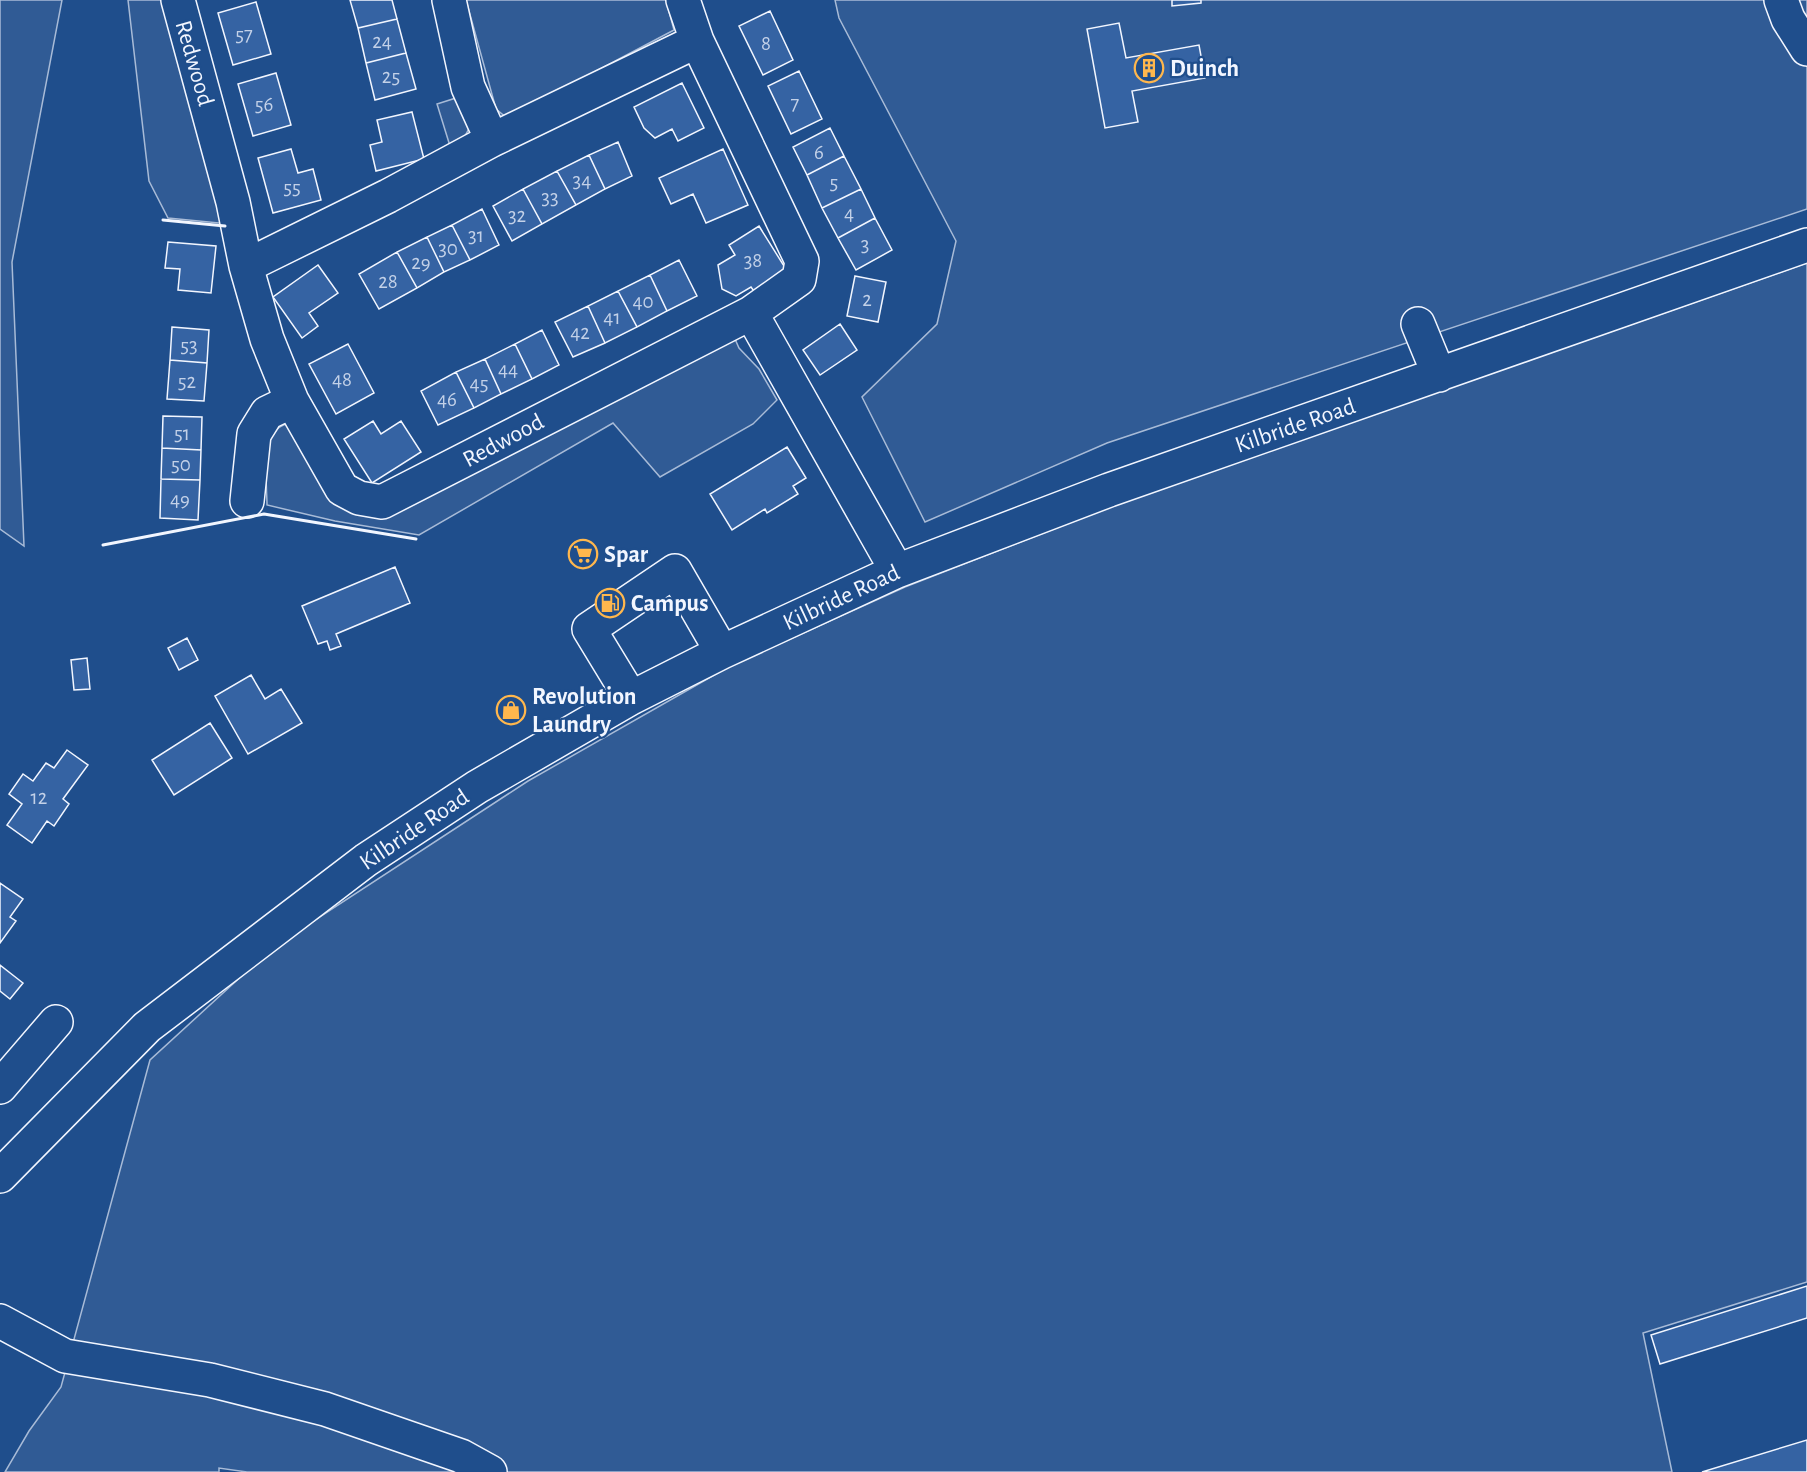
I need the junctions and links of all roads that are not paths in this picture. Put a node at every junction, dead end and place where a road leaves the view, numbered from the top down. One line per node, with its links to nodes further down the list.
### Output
1 (178, 0): 9 (street, Redwood)
2 (448, 0): 7 (street)
3 (683, 0): 5 (street, Redwood)
4 (1780, 0): 6 (street)
5 (697, 41): 7 (street); 10 (street, Redwood)
6 (1807, 49)
7 (492, 140): 9 (street)
8 (1807, 245): 12 (street, Kilbride Road)
9 (246, 266): 13 (street, Redwood)
10 (751, 313): 13 (street, Redwood); 15 (street)
11 (1418, 324): 12 (street)
12 (1438, 375): 15 (street, Kilbride Road)
13 (292, 401): 14 (street)
14 (247, 501)
15 (897, 571): 16 (street, Kilbride Road)
16 (722, 652): 17 (street, Kilbride Road); 17 (street)
17 (631, 698): 20 (street, Kilbride Road)
18 (56, 1022): 19 (street)
19 (0, 1087)
20 (0, 1176)
21 (0, 1322): 22 (street)
22 (490, 1472)

